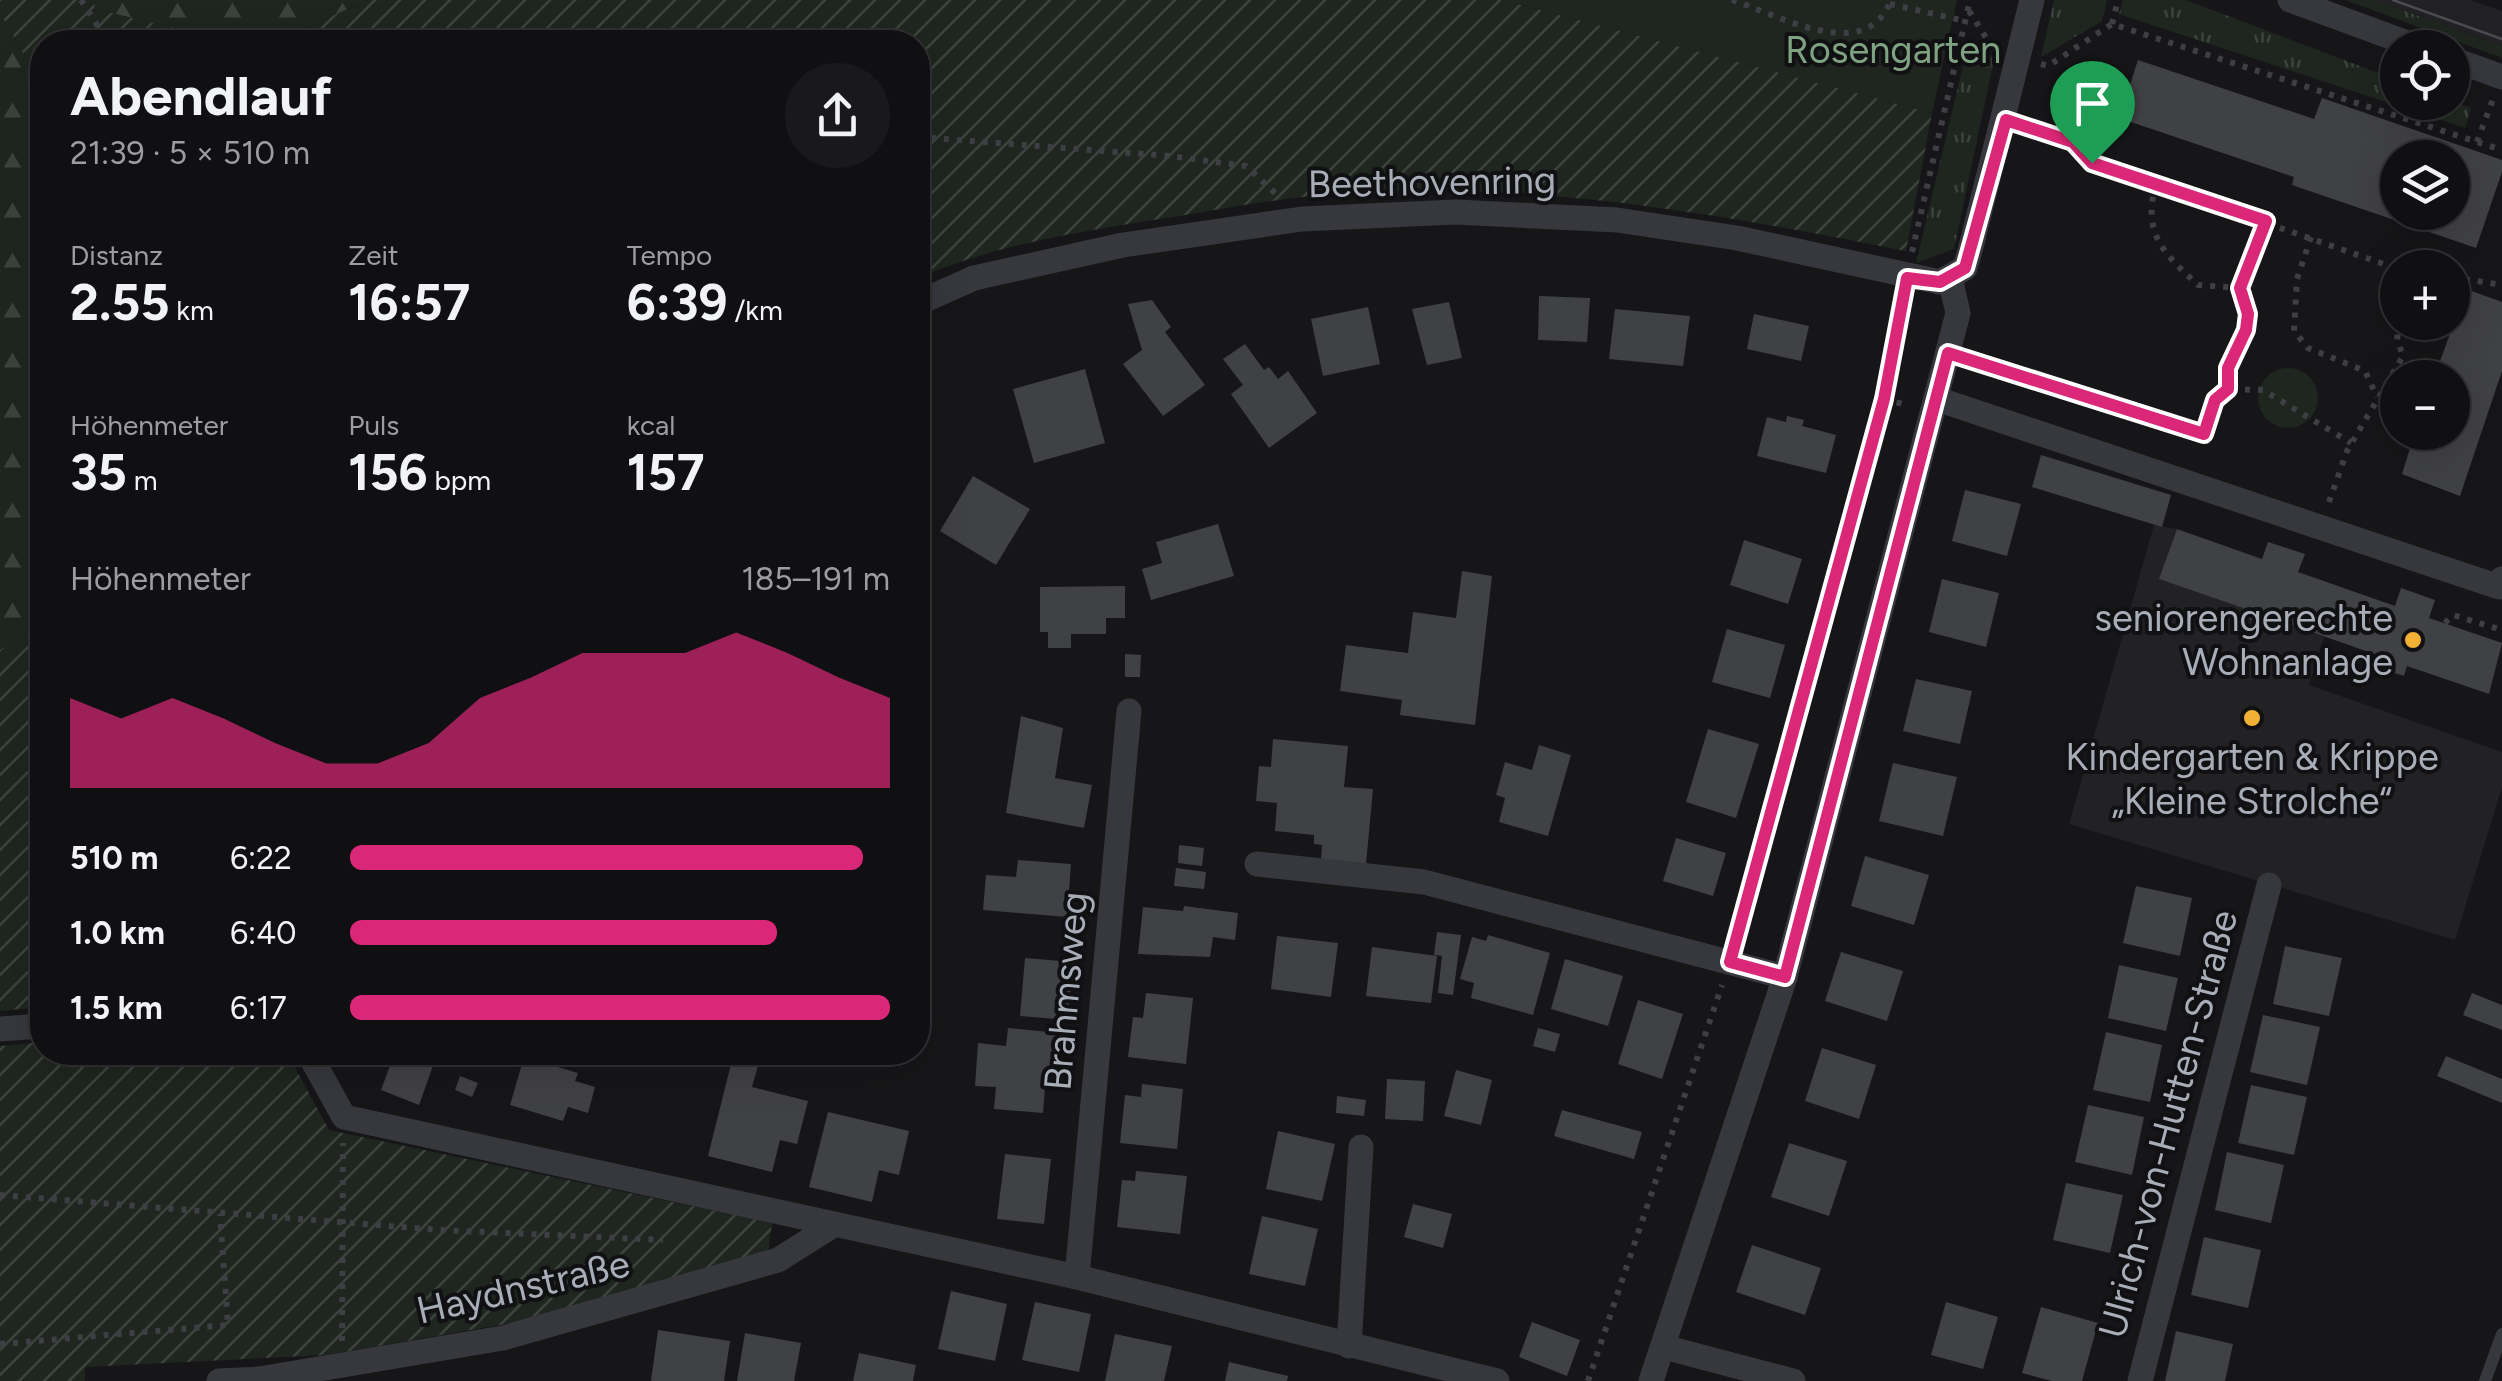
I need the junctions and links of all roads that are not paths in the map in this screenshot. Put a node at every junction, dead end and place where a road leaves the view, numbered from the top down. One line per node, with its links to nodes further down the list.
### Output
1 (2032, 0): 6 (street)
2 (2290, 0): 3 (street)
3 (2380, 33)
4 (2470, 65): 5 (street)
5 (2502, 77)
6 (2006, 120): 7 (lane); 8 (street)
7 (2092, 163)
8 (1950, 278): 9 (street, Beethovenring); 10 (street)
9 (930, 298)
10 (1937, 399): 11 (street); 15 (street)
11 (2501, 585)
12 (1129, 711): 21 (street, Brahmsweg)
13 (1257, 864): 15 (street)
14 (2270, 886): 29 (street, Ulrich-von-Hutten-Straße)
15 (1785, 977): 24 (street)
16 (30, 1027): 17 (street)
17 (0, 1029)
18 (315, 1065): 20 (street)
19 (1361, 1147): 23 (street)
20 (832, 1226): 21 (street); 25 (street, Haydnstraße)
21 (1076, 1277): 23 (street)
22 (2502, 1334): 30 (lane)
23 (1350, 1346): 26 (street)
24 (1664, 1347): 27 (street); 28 (street)
25 (219, 1381)
26 (1497, 1381)
27 (1652, 1381)
28 (1794, 1381)
29 (2140, 1381)
30 (2485, 1381)

